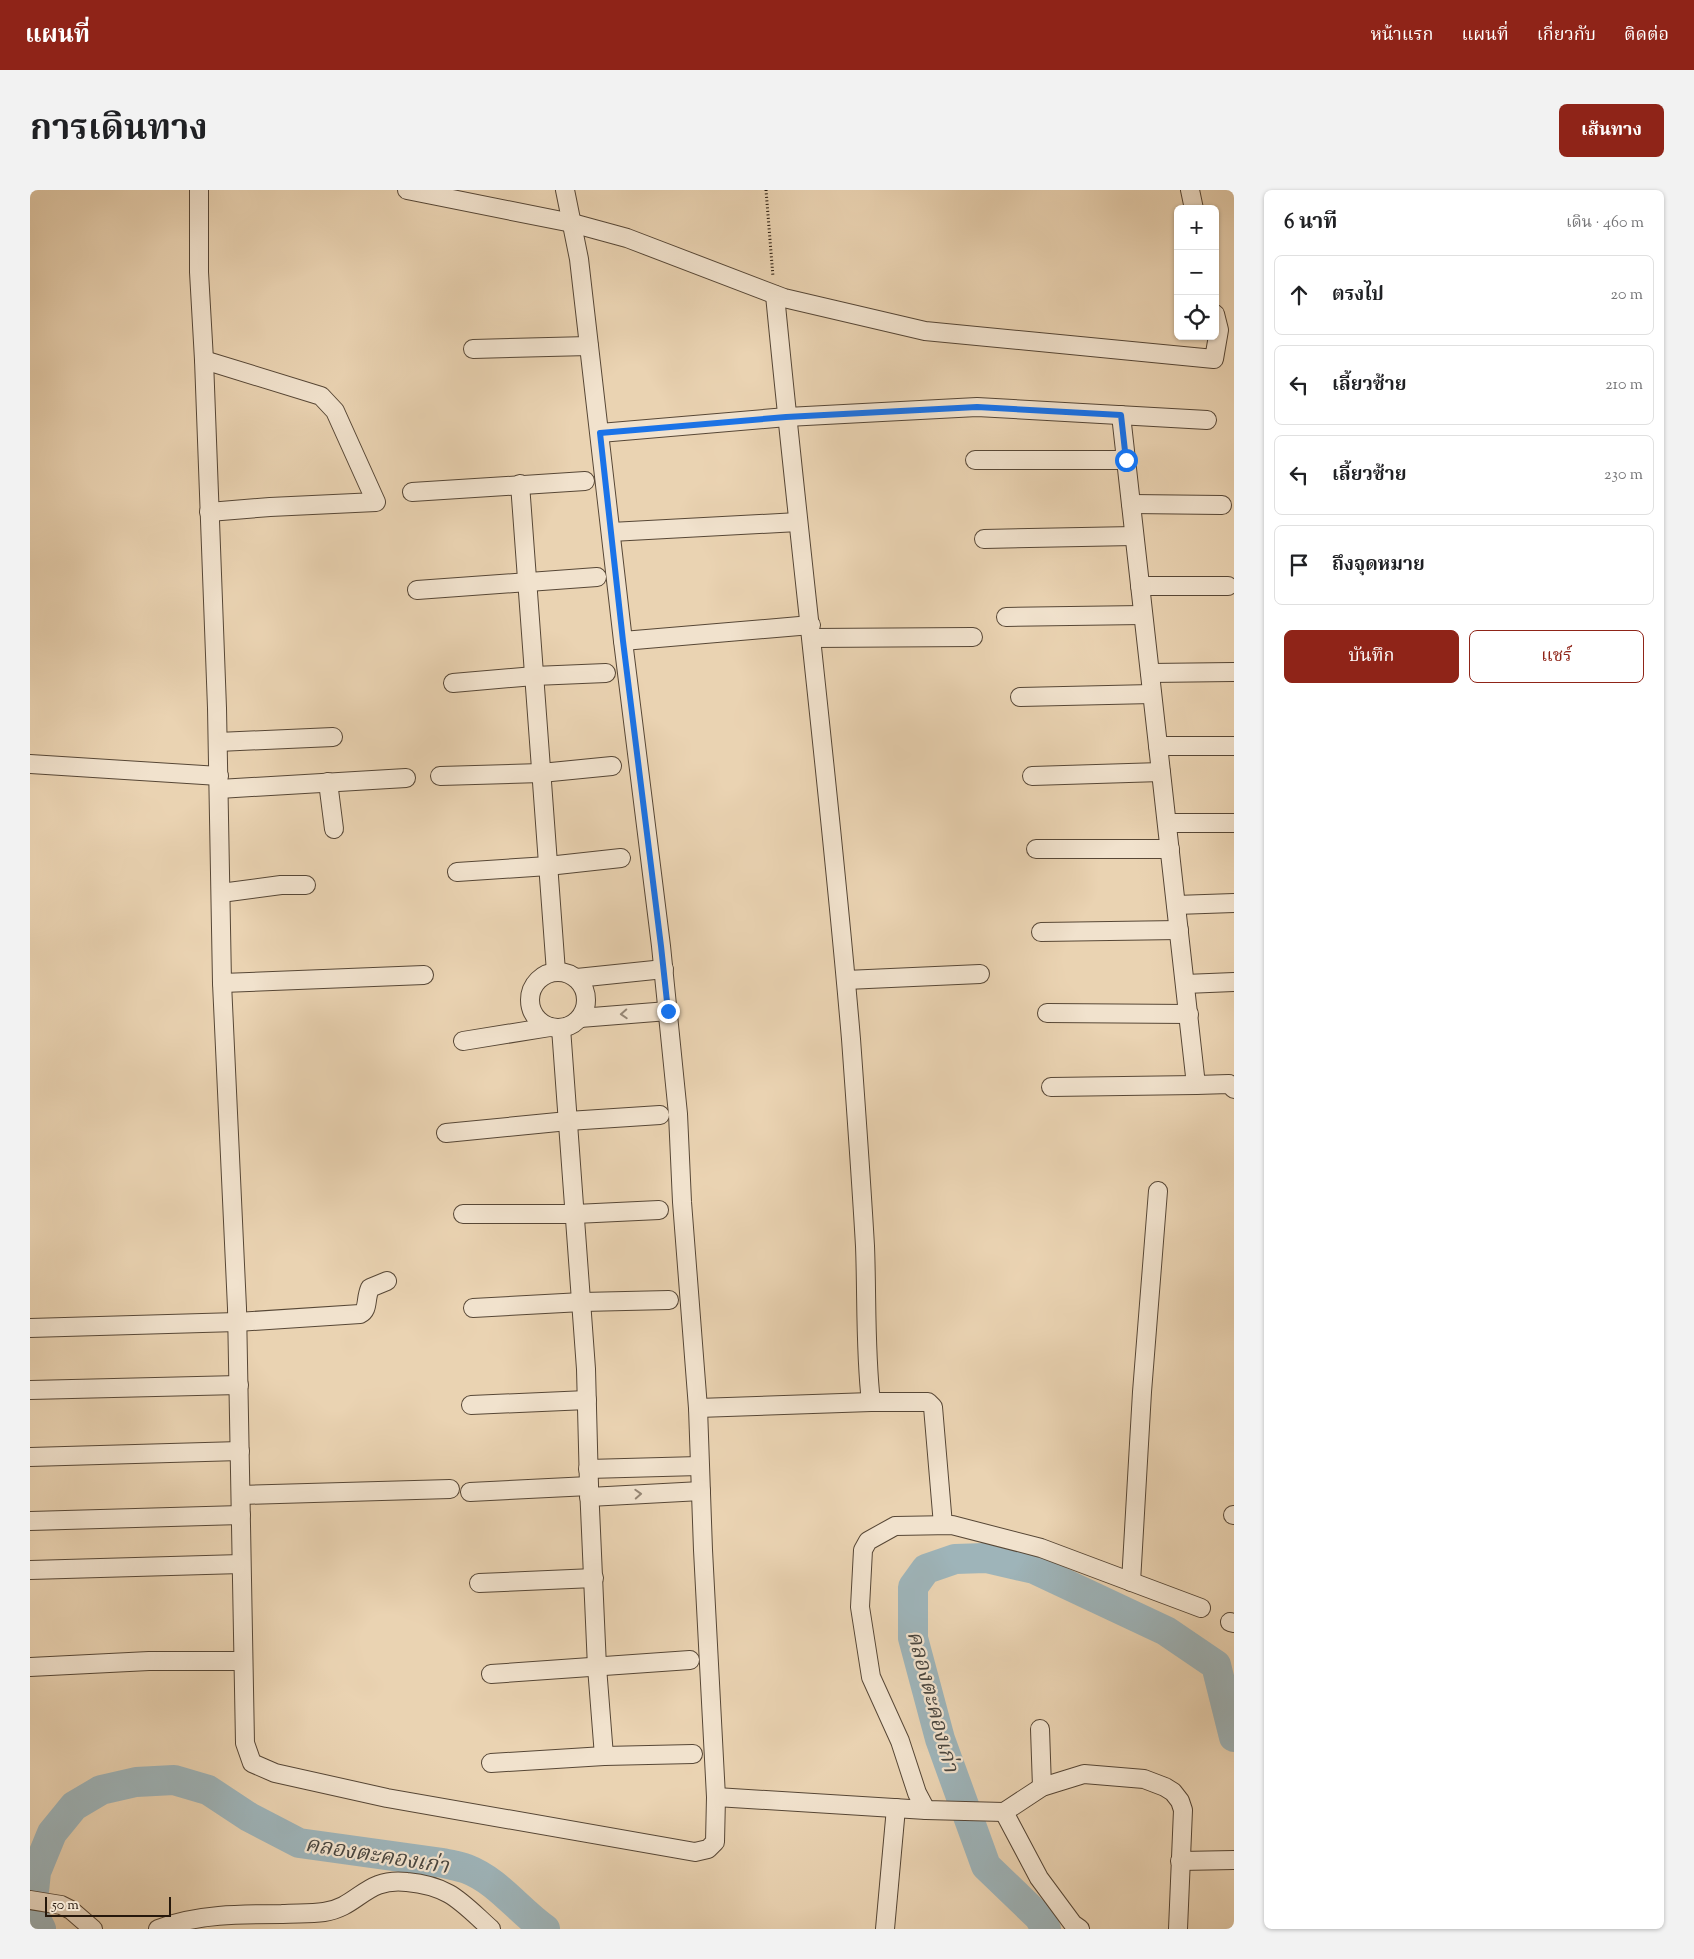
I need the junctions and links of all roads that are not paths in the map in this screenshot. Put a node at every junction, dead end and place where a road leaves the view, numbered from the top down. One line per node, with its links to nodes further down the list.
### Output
1 (198, 190): 11 (street)
2 (408, 190): 6 (street)
3 (565, 190): 6 (street)
4 (1190, 190): 5 (street)
5 (1193, 205)
6 (572, 223): 7 (street); 9 (street)
7 (775, 295): 8 (street); 13 (street)
8 (1217, 340)
9 (589, 346): 10 (street); 15 (street)
10 (473, 349)
11 (204, 360): 23 (street); 23 (street)
12 (1121, 415): 13 (street); 14 (street); 17 (street)
13 (786, 417): 15 (street); 24 (street)
14 (1207, 420)
15 (600, 433): 25 (street)
16 (975, 460): 17 (street)
17 (1126, 460): 21 (street)
18 (584, 481): 19 (street)
19 (520, 484): 20 (street); 29 (street)
20 (412, 492)
21 (1131, 504): 22 (street); 26 (street)
22 (1222, 505)
23 (209, 512): 46 (street)
24 (798, 522): 25 (street); 35 (street)
25 (611, 532): 37 (street)
26 (1134, 536): 27 (street); 30 (street)
27 (984, 539)
28 (597, 577): 29 (street)
29 (526, 582): 32 (street); 41 (street)
30 (1140, 586): 31 (street); 33 (street)
31 (1228, 586)
32 (417, 590)
33 (1143, 615): 34 (street); 39 (street)
34 (1006, 617)
35 (812, 632): 36 (street); 37 (street); 77 (street)
36 (973, 637)
37 (623, 641): 72 (street)
38 (1233, 672): 39 (street)
39 (1150, 673): 43 (street)
40 (606, 674): 41 (street)
41 (534, 676): 42 (street); 51 (street)
42 (453, 683)
43 (1152, 694): 44 (street); 47 (street)
44 (1020, 697)
45 (333, 737): 46 (street)
46 (218, 742): 57 (street)
47 (1158, 746): 48 (street); 52 (street)
48 (1234, 746)
49 (30, 764): 57 (street)
50 (612, 766): 51 (street)
51 (541, 772): 53 (street); 64 (street)
52 (1161, 772): 54 (street); 58 (street)
53 (440, 776)
54 (1032, 776)
55 (406, 778): 56 (street)
56 (328, 782): 57 (street); 60 (street)
57 (219, 783): 67 (street)
58 (1167, 823): 59 (street); 62 (street)
59 (1234, 823)
60 (334, 829)
61 (1036, 849): 62 (street)
62 (1170, 849): 69 (street)
63 (621, 858): 64 (street)
64 (548, 866): 65 (street); 73 (street)
65 (457, 872)
66 (306, 885): 67 (street)
67 (221, 893): 79 (street)
68 (1234, 904): 69 (street)
69 (1176, 905): 70 (street)
70 (1179, 930): 71 (street); 80 (street)
71 (1041, 932)
72 (664, 969): 76 (street); 81 (street)
73 (556, 972): 76 (street); 85 (street)
74 (980, 974): 77 (street)
75 (424, 975): 79 (street)
76 (577, 978): 84 (street)
77 (846, 980): 106 (street)
78 (1234, 982): 80 (street)
79 (222, 983): 101 (street)
80 (1185, 984): 83 (street)
81 (668, 1011): 84 (street, one-way to 84); 108 (street)
82 (1047, 1013): 83 (street)
83 (1189, 1014): 87 (street)
84 (580, 1018): 85 (street)
85 (556, 1027): 86 (street); 91 (street)
86 (463, 1041)
87 (1196, 1085): 88 (street); 89 (street)
88 (1050, 1087)
89 (1234, 1089)
90 (660, 1115): 91 (street)
91 (568, 1121): 92 (street); 96 (street)
92 (446, 1133)
93 (1158, 1191): 123 (street)
94 (659, 1210): 96 (street)
95 (463, 1214): 96 (street)
96 (575, 1214): 99 (street)
97 (387, 1281): 101 (street)
98 (669, 1300): 99 (street)
99 (582, 1302): 100 (street); 105 (street)
100 (473, 1308)
101 (238, 1322): 102 (street); 103 (street)
102 (30, 1328)
103 (238, 1385): 104 (street); 109 (street)
104 (30, 1390)
105 (588, 1400): 107 (street); 112 (street)
106 (872, 1402): 108 (street); 119 (street)
107 (471, 1405)
108 (698, 1408): 111 (street)
109 (240, 1452): 110 (street); 116 (street)
110 (30, 1457)
111 (700, 1466): 112 (street); 114 (street)
112 (589, 1484): 114 (street, one-way to 114); 115 (street); 122 (street)
113 (450, 1489): 116 (street)
114 (700, 1491): 136 (street)
115 (470, 1492)
116 (241, 1495): 117 (street)
117 (241, 1515): 118 (street); 120 (street)
118 (30, 1521)
119 (943, 1525): 123 (street); 138 (street)
120 (241, 1564): 121 (street); 127 (street)
121 (30, 1570)
122 (594, 1578): 124 (street); 129 (street)
123 (1131, 1582): 125 (street)
124 (479, 1583)
125 (1201, 1608)
126 (690, 1660): 129 (street)
127 (243, 1661): 128 (street); 136 (street)
128 (30, 1667)
129 (597, 1667): 130 (street); 133 (street)
130 (491, 1674)
131 (1040, 1729): 135 (street)
132 (693, 1754): 133 (street)
133 (604, 1756): 134 (street)
134 (491, 1763)
135 (1042, 1787): 139 (street); 140 (street)
136 (716, 1797): 137 (street)
137 (896, 1808): 138 (street); 146 (street)
138 (926, 1810): 139 (street)
139 (998, 1812): 147 (street)
140 (1180, 1860): 141 (street); 148 (street)
141 (1234, 1860)
142 (30, 1900): 143 (street)
143 (94, 1929)
144 (158, 1929): 145 (street)
145 (491, 1929)
146 (885, 1929)
147 (1080, 1929)
148 (1178, 1929)

